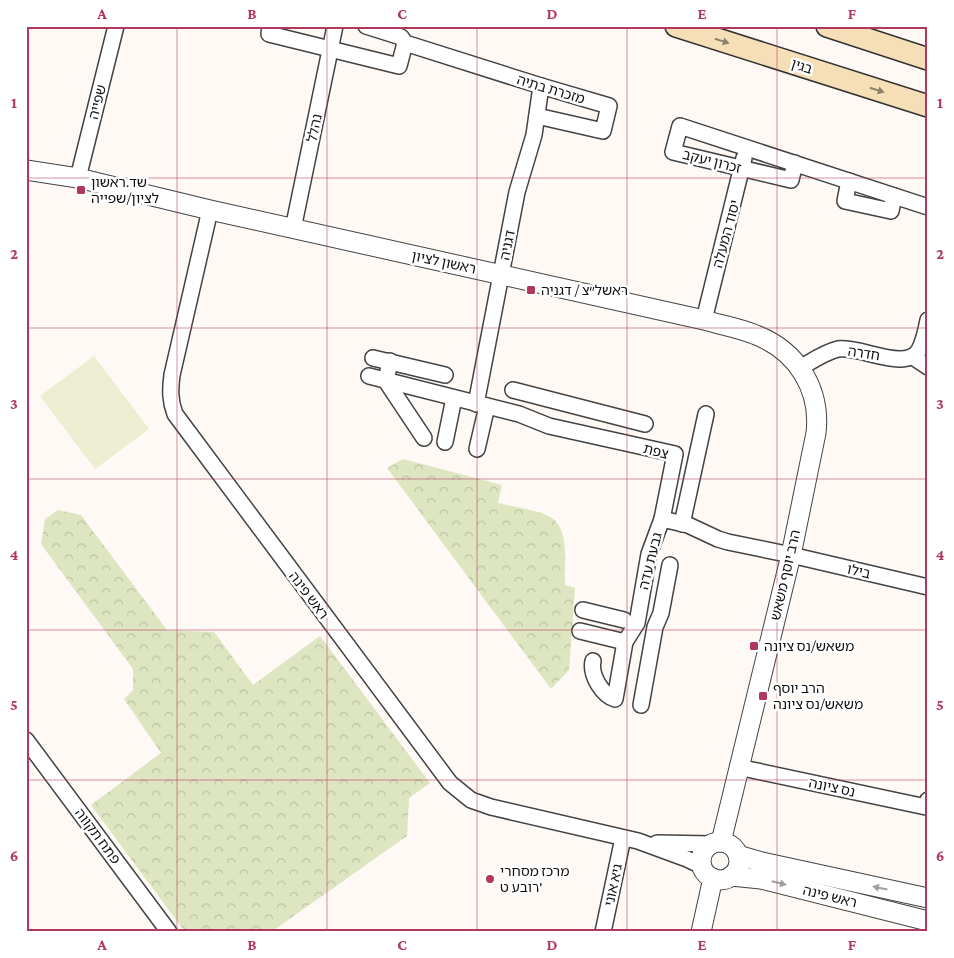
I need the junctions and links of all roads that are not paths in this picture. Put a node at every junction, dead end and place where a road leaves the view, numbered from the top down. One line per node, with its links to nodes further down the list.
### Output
1 (116, 26): 17 (street, שפייה)
2 (270, 26): 8 (street)
3 (335, 26): 8 (street, נהלל)
4 (366, 26): 7 (street, מזכרת בתיה)
5 (676, 26): 11 (main road, בגין, one-way to 11)
6 (827, 26): 9 (main road)
7 (404, 43): 8 (street); 10 (street, מזכרת בתיה)
8 (330, 49): 20 (street, נהלל)
9 (928, 59)
10 (541, 86): 12 (street, דגניה); 12 (street, מזכרת בתיה)
11 (928, 106)
12 (538, 116): 21 (street, דגניה)
13 (746, 147): 15 (street, זכרון יעקב); 16 (street, יסוד המעלה); 16 (street, זכרון יעקב)
14 (27, 162): 17 (street, ראשון לציון)
15 (795, 163): 16 (street, זכרון יעקב); 18 (street, זכרון יעקב)
16 (742, 168): 22 (street, יסוד המעלה)
17 (78, 178): 19 (street, ראשון לציון)
18 (928, 207)
19 (210, 210): 20 (street, ראשון לציון); 59 (street, ראש פינה)
20 (293, 229): 21 (street, ראשון לציון)
21 (502, 274): 22 (street, ראשון לציון); 34 (street, דגניה)
22 (704, 320): 28 (street, ראשון לציון)
23 (928, 320): 24 (street)
24 (913, 357): 27 (street); 28 (street, חדרה)
25 (374, 358): 26 (street)
26 (390, 361): 29 (street); 31 (street)
27 (928, 367)
28 (800, 368): 44 (street, הרב יוסף משאש)
29 (445, 375)
30 (369, 376): 31 (street, צפת)
31 (386, 381): 33 (street, צפת); 39 (street)
32 (513, 390): 35 (street, צפת)
33 (454, 398): 34 (street, צפת); 40 (street)
34 (481, 405): 38 (street, צפת); 41 (street)
35 (579, 407): 37 (street, צפת); 38 (street)
36 (706, 414): 43 (street, גבעת עדה)
37 (645, 424)
38 (575, 432): 42 (street, צפת)
39 (424, 438)
40 (445, 442)
41 (477, 449)
42 (662, 519): 43 (street, גבעת עדה); 49 (street, גבעת עדה)
43 (682, 524): 44 (street, גבעת עדה)
44 (791, 555): 46 (street, בילו); 57 (street, הרב יוסף משאש)
45 (670, 565): 50 (street, גבעת עדה)
46 (928, 587)
47 (583, 610): 48 (street)
48 (601, 614): 49 (street); 52 (street)
49 (630, 621): 50 (street); 53 (street, גבעת עדה)
50 (655, 627): 55 (street, גבעת עדה)
51 (580, 631): 52 (street)
52 (597, 635): 53 (street)
53 (625, 642): 54 (street, גבעת עדה)
54 (593, 661)
55 (641, 705)
56 (26, 740): 66 (street, פתח תקווה)
57 (738, 767): 58 (street, נס ציונה); 61 (street, הרב יוסף משאש)
58 (927, 804)
59 (623, 838): 60 (street, ראש פינה); 67 (street, גיא אוני)
60 (638, 842): 61 (street, ראש פינה); 63 (street, ראש פינה)
61 (716, 843): 62 (street); 63 (street, הרב יוסף משאש)
62 (738, 855): 63 (street, הרב יוסף משאש); 64 (street, ראש פינה, one-way to 62)
63 (715, 873): 65 (street, ראש פינה, one-way to 65); 68 (street, הרב יוסף משאש)
64 (928, 898)
65 (928, 921)
66 (169, 932)
67 (603, 932)
68 (701, 932)

